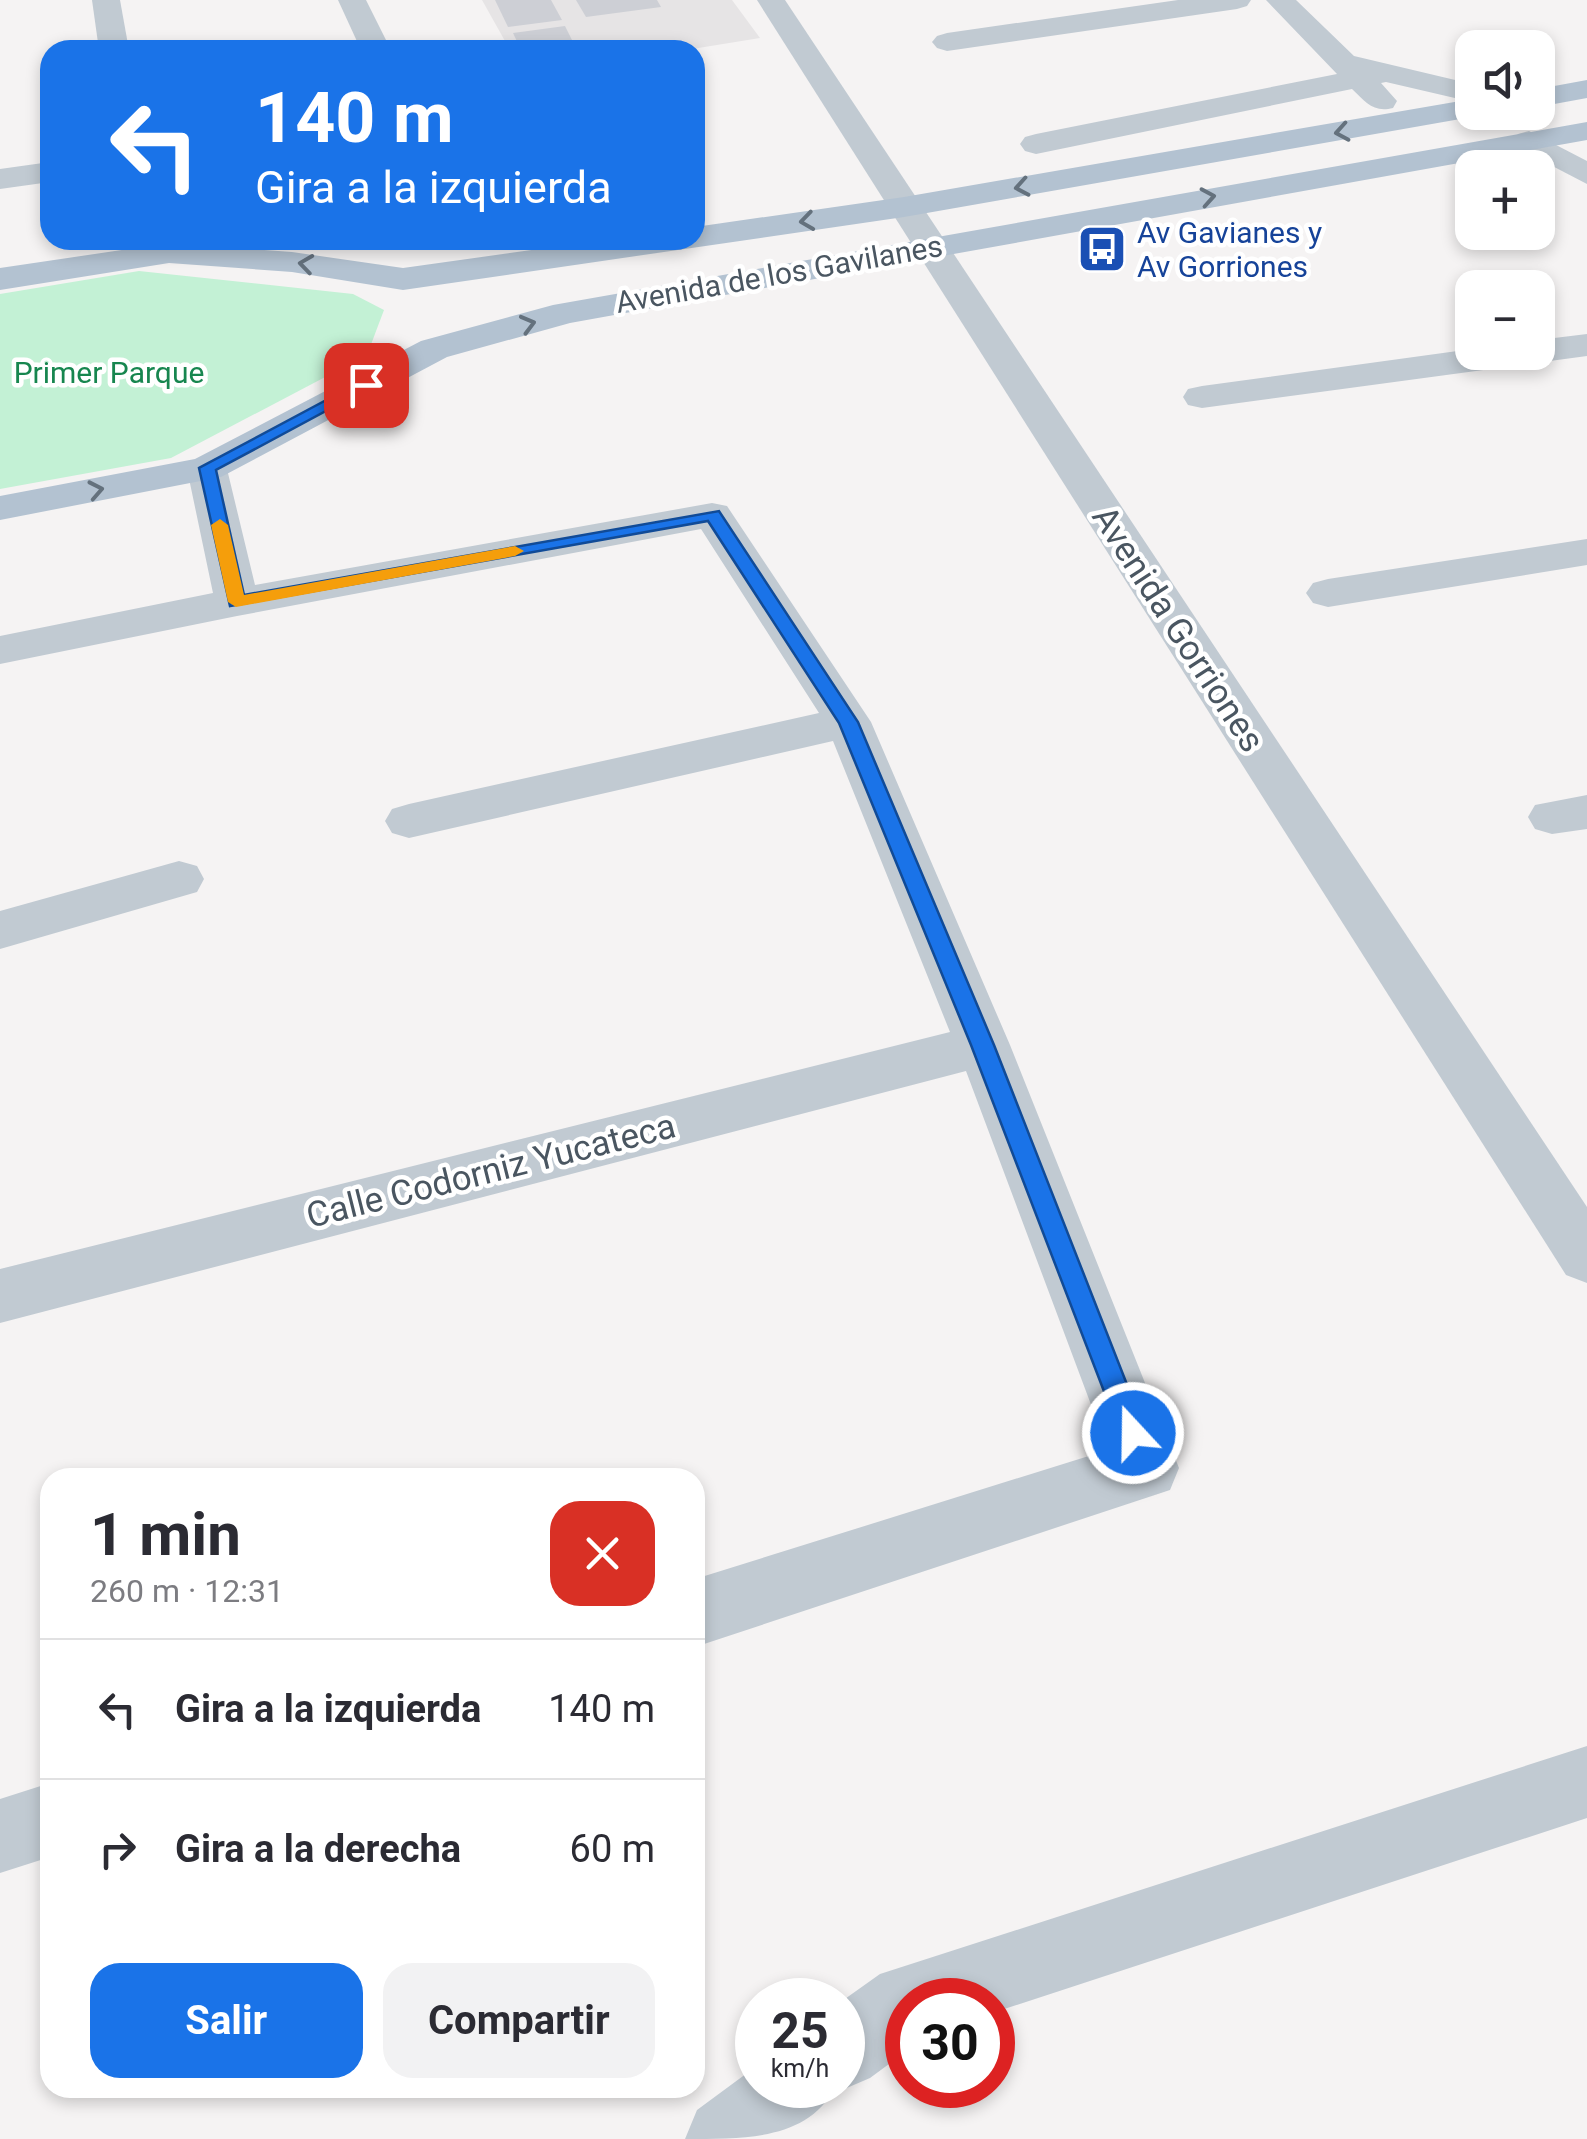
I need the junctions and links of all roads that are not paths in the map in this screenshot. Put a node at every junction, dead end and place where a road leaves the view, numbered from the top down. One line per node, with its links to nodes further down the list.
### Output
1 (106, 0): 6 (street)
2 (352, 0): 7 (street)
3 (771, 0): 21 (street, Avenida Gorriones)
4 (1238, 0): 8 (street)
5 (1280, 0): 9 (street)
6 (112, 40)
7 (371, 40)
8 (947, 42)
9 (1365, 72): 11 (street); 14 (street); 17 (street)
10 (1587, 90): 12 (main road)
11 (1455, 91)
12 (1555, 95)
13 (1455, 111): 14 (main road, Avenida de los Gavilanes)
14 (1401, 122): 21 (main road, Avenida de los Gavilanes, one-way to 21)
15 (1586, 132): 16 (main road, Avenida de los Gavilanes)
16 (1530, 141): 19 (street); 23 (main road, Avenida de los Gavilanes, one-way to 16)
17 (1036, 144)
18 (40, 173): 20 (street)
19 (1587, 174)
20 (0, 179)
21 (904, 208): 22 (main road, Avenida de los Gavilanes, one-way to 22); 23 (street, Avenida Gorriones)
22 (705, 236)
23 (928, 246): 30 (main road, Avenida de los Gavilanes, one-way to 23); 45 (street, Avenida Gorriones)
24 (147, 250): 27 (main road, Avenida de los Gavilanes)
25 (198, 250): 28 (main road, Avenida de los Gavilanes, one-way to 25)
26 (606, 250): 28 (main road, Avenida de los Gavilanes)
27 (0, 279)
28 (402, 279): 30 (main road)
29 (1587, 344): 31 (street)
30 (434, 349): 34 (main road, Avenida de los Gavilanes)
31 (1555, 349)
32 (1455, 362): 33 (street)
33 (1202, 397)
34 (208, 468): 35 (main road, Avenida de los Gavilanes, one-way to 34); 38 (street)
35 (0, 508)
36 (1587, 552): 37 (street)
37 (1328, 593)
38 (236, 602): 39 (street); 40 (street)
39 (0, 650)
40 (848, 722): 41 (street); 44 (street)
41 (410, 820)
42 (179, 879): 43 (street)
43 (0, 930)
44 (983, 1045): 46 (street, Calle Codorniz Yucateca); 47 (street)
45 (1587, 1257)
46 (0, 1296)
47 (705, 1610)
48 (1587, 1782): 51 (street)
49 (40, 1823): 50 (street)
50 (0, 1836)
51 (982, 1978)
52 (767, 2108): 53 (street)
53 (726, 2139)

